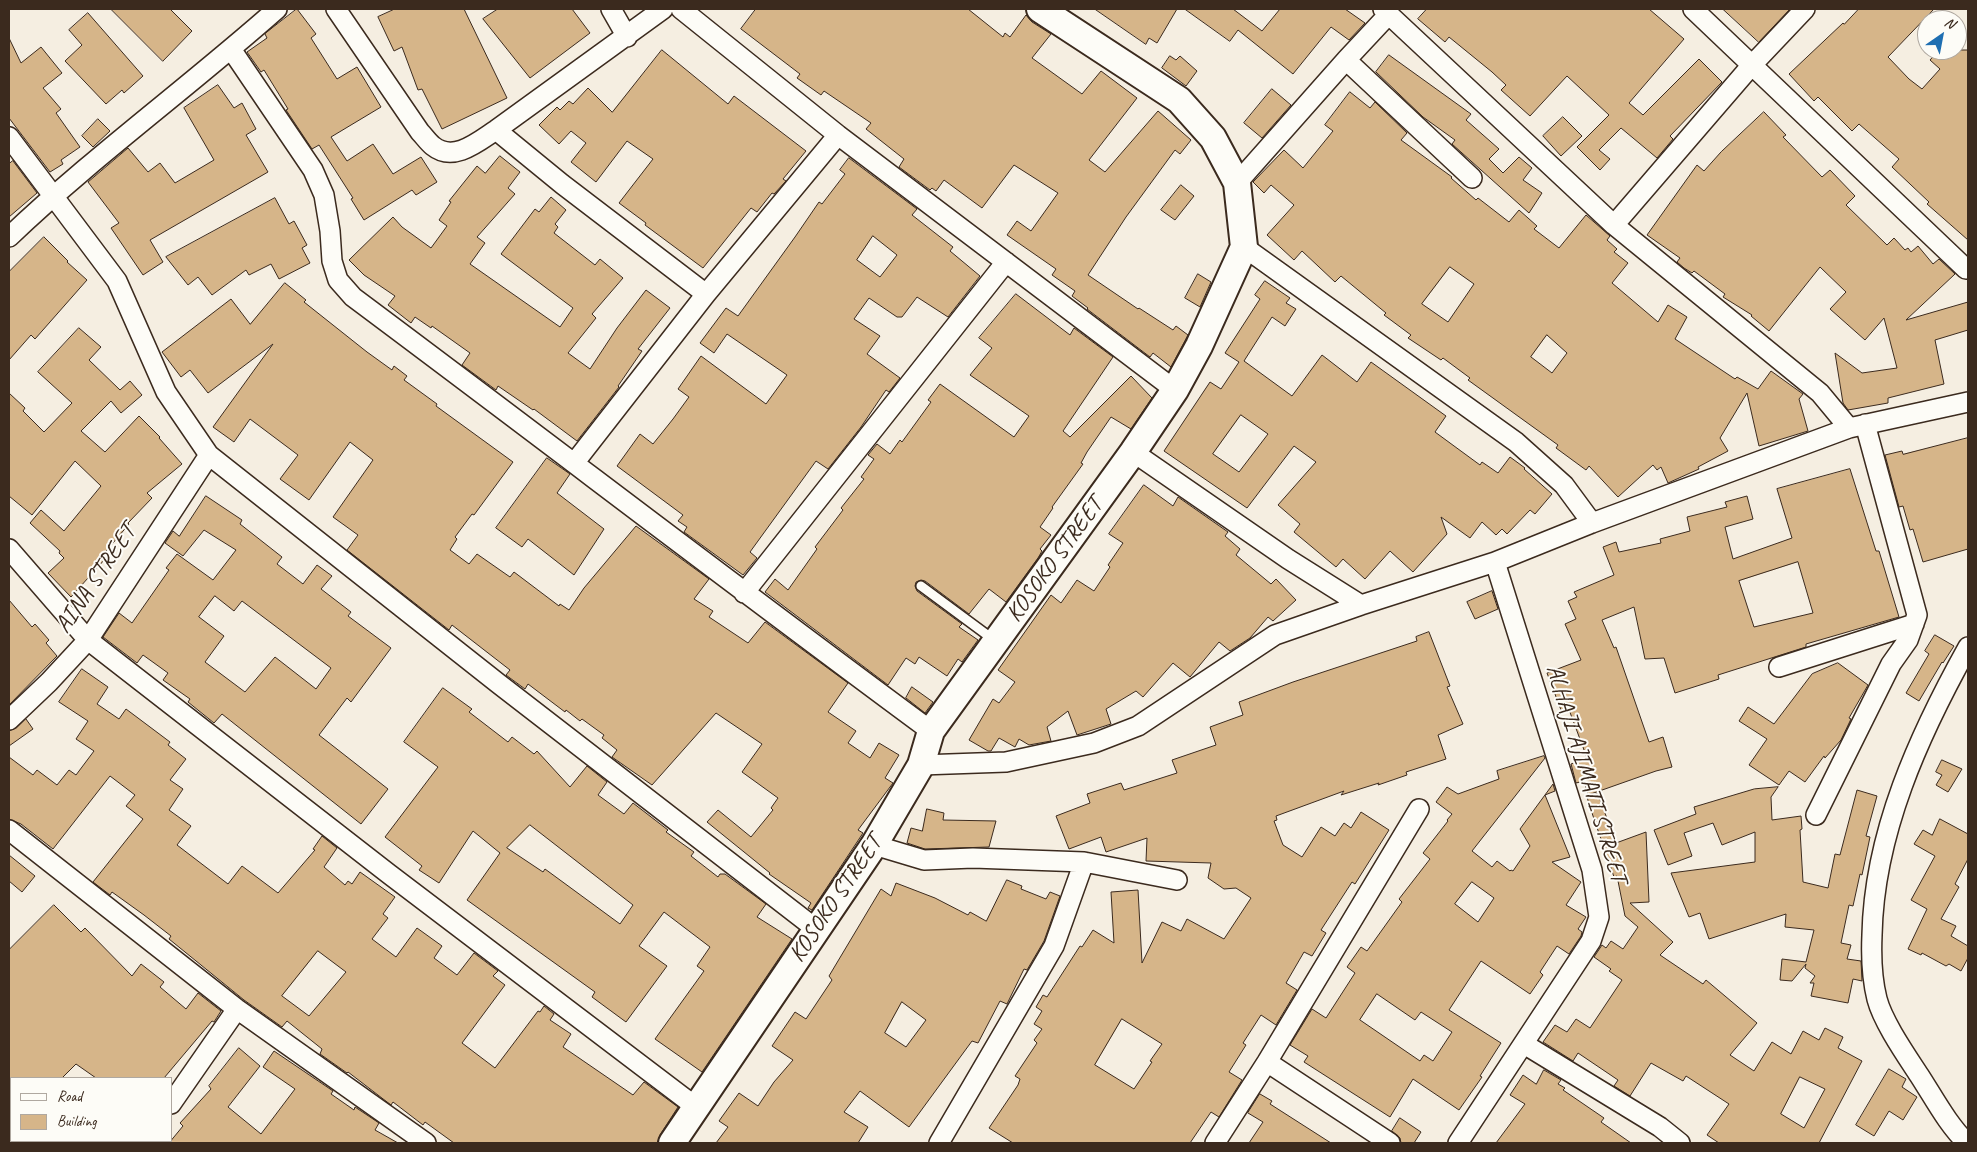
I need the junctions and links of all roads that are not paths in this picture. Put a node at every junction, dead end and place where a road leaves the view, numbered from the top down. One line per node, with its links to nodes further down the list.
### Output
1 (277, 9): 11 (street)
2 (336, 9): 14 (street)
3 (611, 9): 10 (street)
4 (663, 9): 10 (street)
5 (681, 9): 15 (street)
6 (1040, 9): 18 (street, KOSOKO STREET)
7 (1693, 9): 13 (street)
8 (1804, 9): 13 (street)
9 (1386, 11): 12 (street); 20 (street)
10 (627, 37): 14 (street)
11 (231, 49): 19 (street); 31 (street)
12 (1346, 60): 17 (street); 18 (street)
13 (1751, 66): 20 (street); 24 (street)
14 (496, 130): 25 (street)
15 (838, 135): 23 (street); 25 (street)
16 (9, 138): 19 (street)
17 (1472, 178)
18 (1238, 183): 22 (street, KOSOKO STREET)
19 (53, 195): 21 (street); 30 (street)
20 (1614, 225): 28 (street)
21 (9, 237)
22 (1244, 247): 26 (street, KOSOKO STREET); 32 (street)
23 (1006, 262): 26 (street); 36 (street)
24 (1966, 269)
25 (706, 294): 31 (street)
26 (1175, 390): 29 (street, KOSOKO STREET)
27 (1968, 402): 28 (street)
28 (1857, 426): 32 (street); 38 (street)
29 (1133, 452): 37 (street); 40 (street, KOSOKO STREET)
30 (209, 455): 39 (street, AINA STREET); 53 (street)
31 (575, 462): 36 (street)
32 (1592, 523): 34 (street)
33 (9, 549): 39 (street)
34 (1495, 562): 37 (street); 55 (street, ALHAJI AJIMATI STREET)
35 (921, 586): 40 (lane)
36 (744, 593): 45 (street)
37 (1361, 605): 46 (street)
38 (1914, 624): 42 (street); 48 (street)
39 (88, 640): 44 (street, AINA STREET); 58 (street)
40 (996, 641): 45 (street, KOSOKO STREET)
41 (1968, 647): 43 (street)
42 (1779, 667)
43 (1963, 670): 59 (street)
44 (9, 720)
45 (931, 731): 46 (street, KOSOKO STREET)
46 (921, 765): 50 (street, KOSOKO STREET)
47 (1419, 809): 56 (street)
48 (1816, 815)
49 (9, 830): 54 (street)
50 (874, 845): 51 (street); 53 (street, KOSOKO STREET)
51 (1084, 862): 52 (street); 62 (street)
52 (1177, 880)
53 (816, 929): 58 (street, KOSOKO STREET)
54 (237, 1009): 57 (street); 60 (street)
55 (1524, 1044): 65 (street, ALHAJI AJIMATI STREET); 66 (street)
56 (1267, 1062): 63 (street); 64 (street)
57 (172, 1103)
58 (696, 1107): 61 (street, KOSOKO STREET)
59 (1965, 1135)
60 (426, 1143)
61 (672, 1143)
62 (939, 1143)
63 (1215, 1143)
64 (1390, 1143)
65 (1458, 1143)
66 (1680, 1143)

